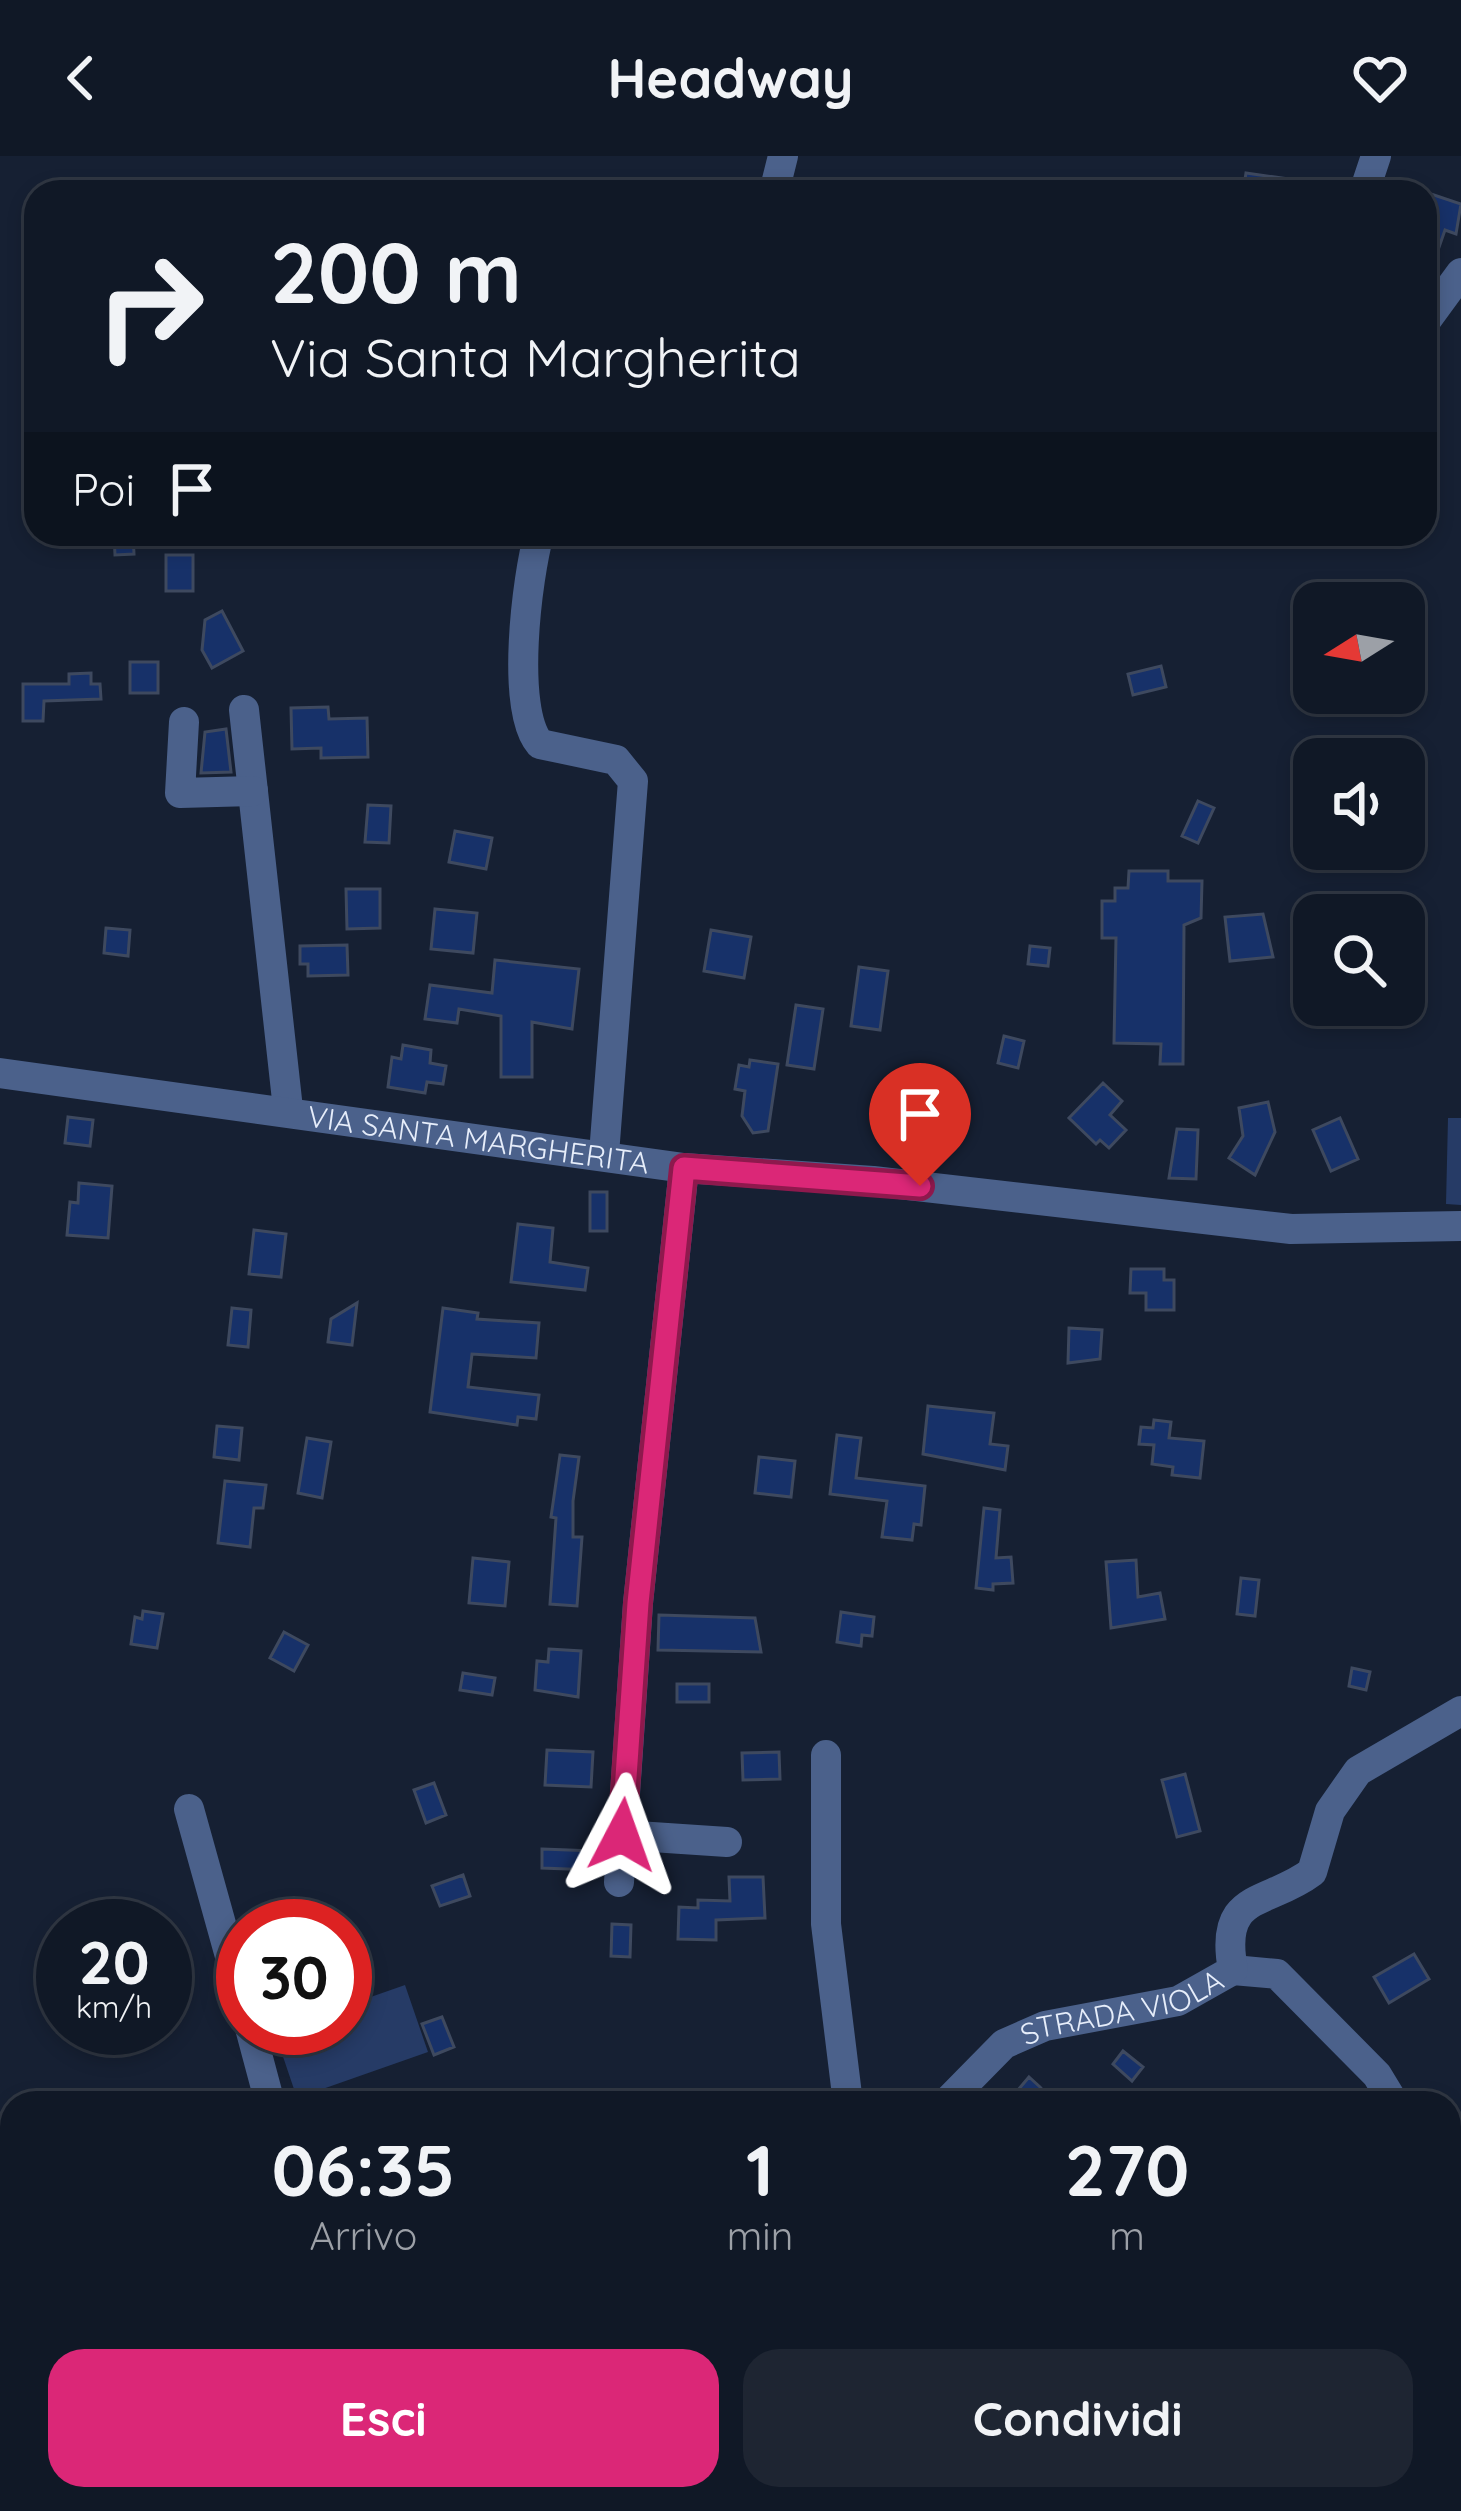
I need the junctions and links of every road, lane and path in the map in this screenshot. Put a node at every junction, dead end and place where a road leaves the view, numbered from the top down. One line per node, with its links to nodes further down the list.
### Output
1 (1461, 273): 2 (street)
2 (1437, 306)
3 (537, 546): 9 (street)
4 (244, 710): 6 (street)
5 (184, 722): 6 (street)
6 (253, 791): 8 (street)
7 (0, 1072): 8 (street, VIA SANTA MARGHERITA)
8 (288, 1108): 9 (street, VIA SANTA MARGHERITA)
9 (604, 1154): 10 (street, VIA SANTA MARGHERITA)
10 (684, 1168): 11 (street, VIA SANTA MARGHERITA); 15 (street)
11 (1461, 1226)
12 (1461, 1711): 19 (street, STRADA VIOLA)
13 (826, 1755): 22 (street)
14 (189, 1808): 18 (street)
15 (622, 1835): 16 (street); 17 (street)
16 (727, 1842)
17 (619, 1882)
18 (216, 1905)
19 (1233, 1970): 23 (street, STRADA VIOLA); 24 (street)
20 (257, 2055): 21 (street)
21 (267, 2091)
22 (847, 2091)
23 (958, 2091)
24 (1387, 2091)

